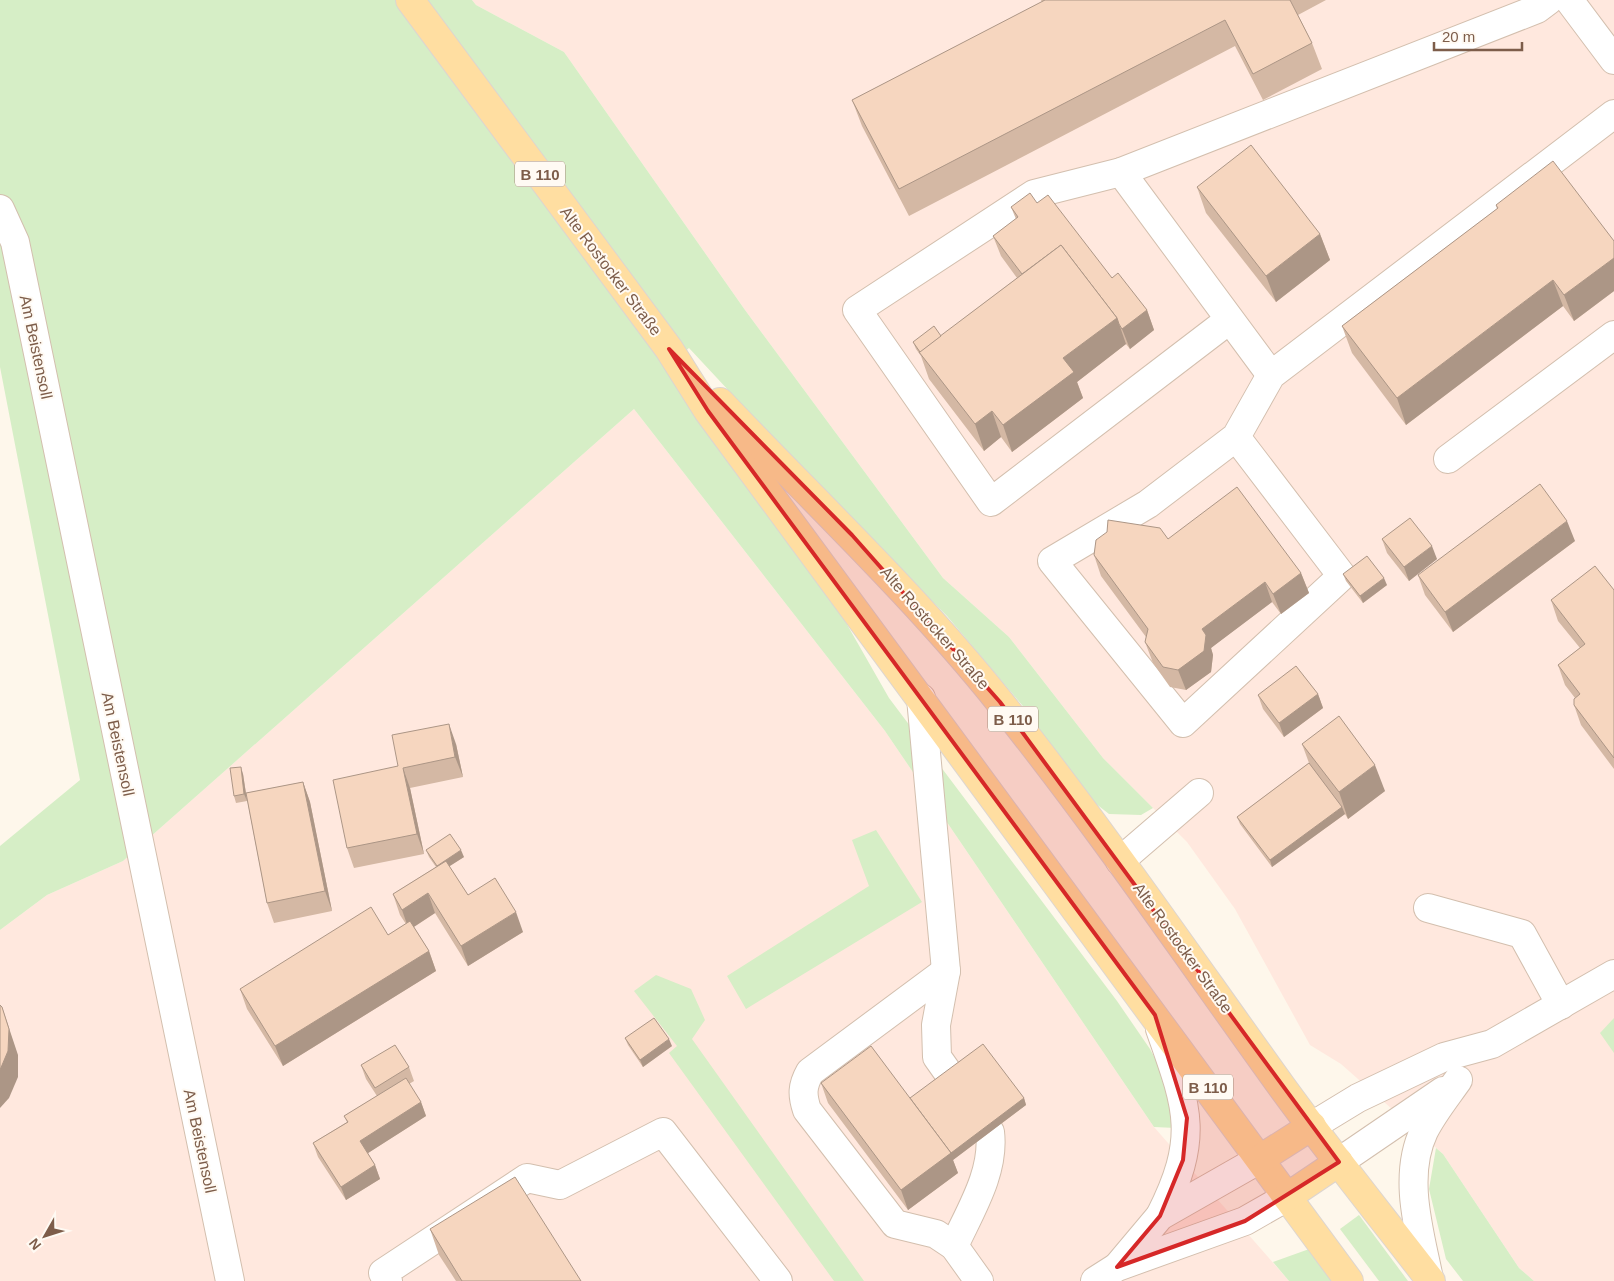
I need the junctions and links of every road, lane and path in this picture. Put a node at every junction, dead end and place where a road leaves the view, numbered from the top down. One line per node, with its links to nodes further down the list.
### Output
1 (410, 0): 10 (main road, Alte Rostocker Straße / B 110)
2 (1549, 0): 6 (street)
3 (1569, 0): 4 (street)
4 (1613, 55)
5 (1614, 114): 11 (street)
6 (1121, 172): 8 (street); 8 (street)
7 (0, 209): 32 (street, Am Beistensoll)
8 (1229, 320): 11 (street)
9 (1614, 335): 13 (street)
10 (669, 349): 14 (main road, Alte Rostocker Straße / B 110); 16 (main road, Alte Rostocker Straße / B 110)
11 (1271, 375): 12 (street)
12 (1236, 436): 12 (street)
13 (1448, 459)
14 (921, 698): 18 (street); 21 (main road, Alte Rostocker Straße / B 110)
15 (1199, 793): 16 (street)
16 (1120, 860): 24 (main road, Alte Rostocker Straße / B 110)
17 (1428, 908): 20 (street)
18 (946, 971): 29 (street); 29 (street)
19 (1614, 974): 20 (street)
20 (1561, 1005): 22 (street)
21 (1155, 1016): 25 (main road, Alte Rostocker Straße / B 110); 28 (street)
22 (1492, 1044): 23 (street); 24 (street)
23 (1458, 1080): 26 (street); 31 (street)
24 (1312, 1126): 25 (main road); 26 (main road, B 110)
25 (1260, 1159): 27 (main road, B 110); 28 (street)
26 (1339, 1162): 27 (main road); 31 (main road, B 110)
27 (1287, 1197): 30 (street); 36 (main road, B 110)
28 (1160, 1216): 30 (street)
29 (954, 1246): 35 (street)
30 (1106, 1274)
31 (1430, 1280)
32 (230, 1281)
33 (388, 1281): 34 (street)
34 (778, 1281)
35 (979, 1281)
36 (1349, 1281)

